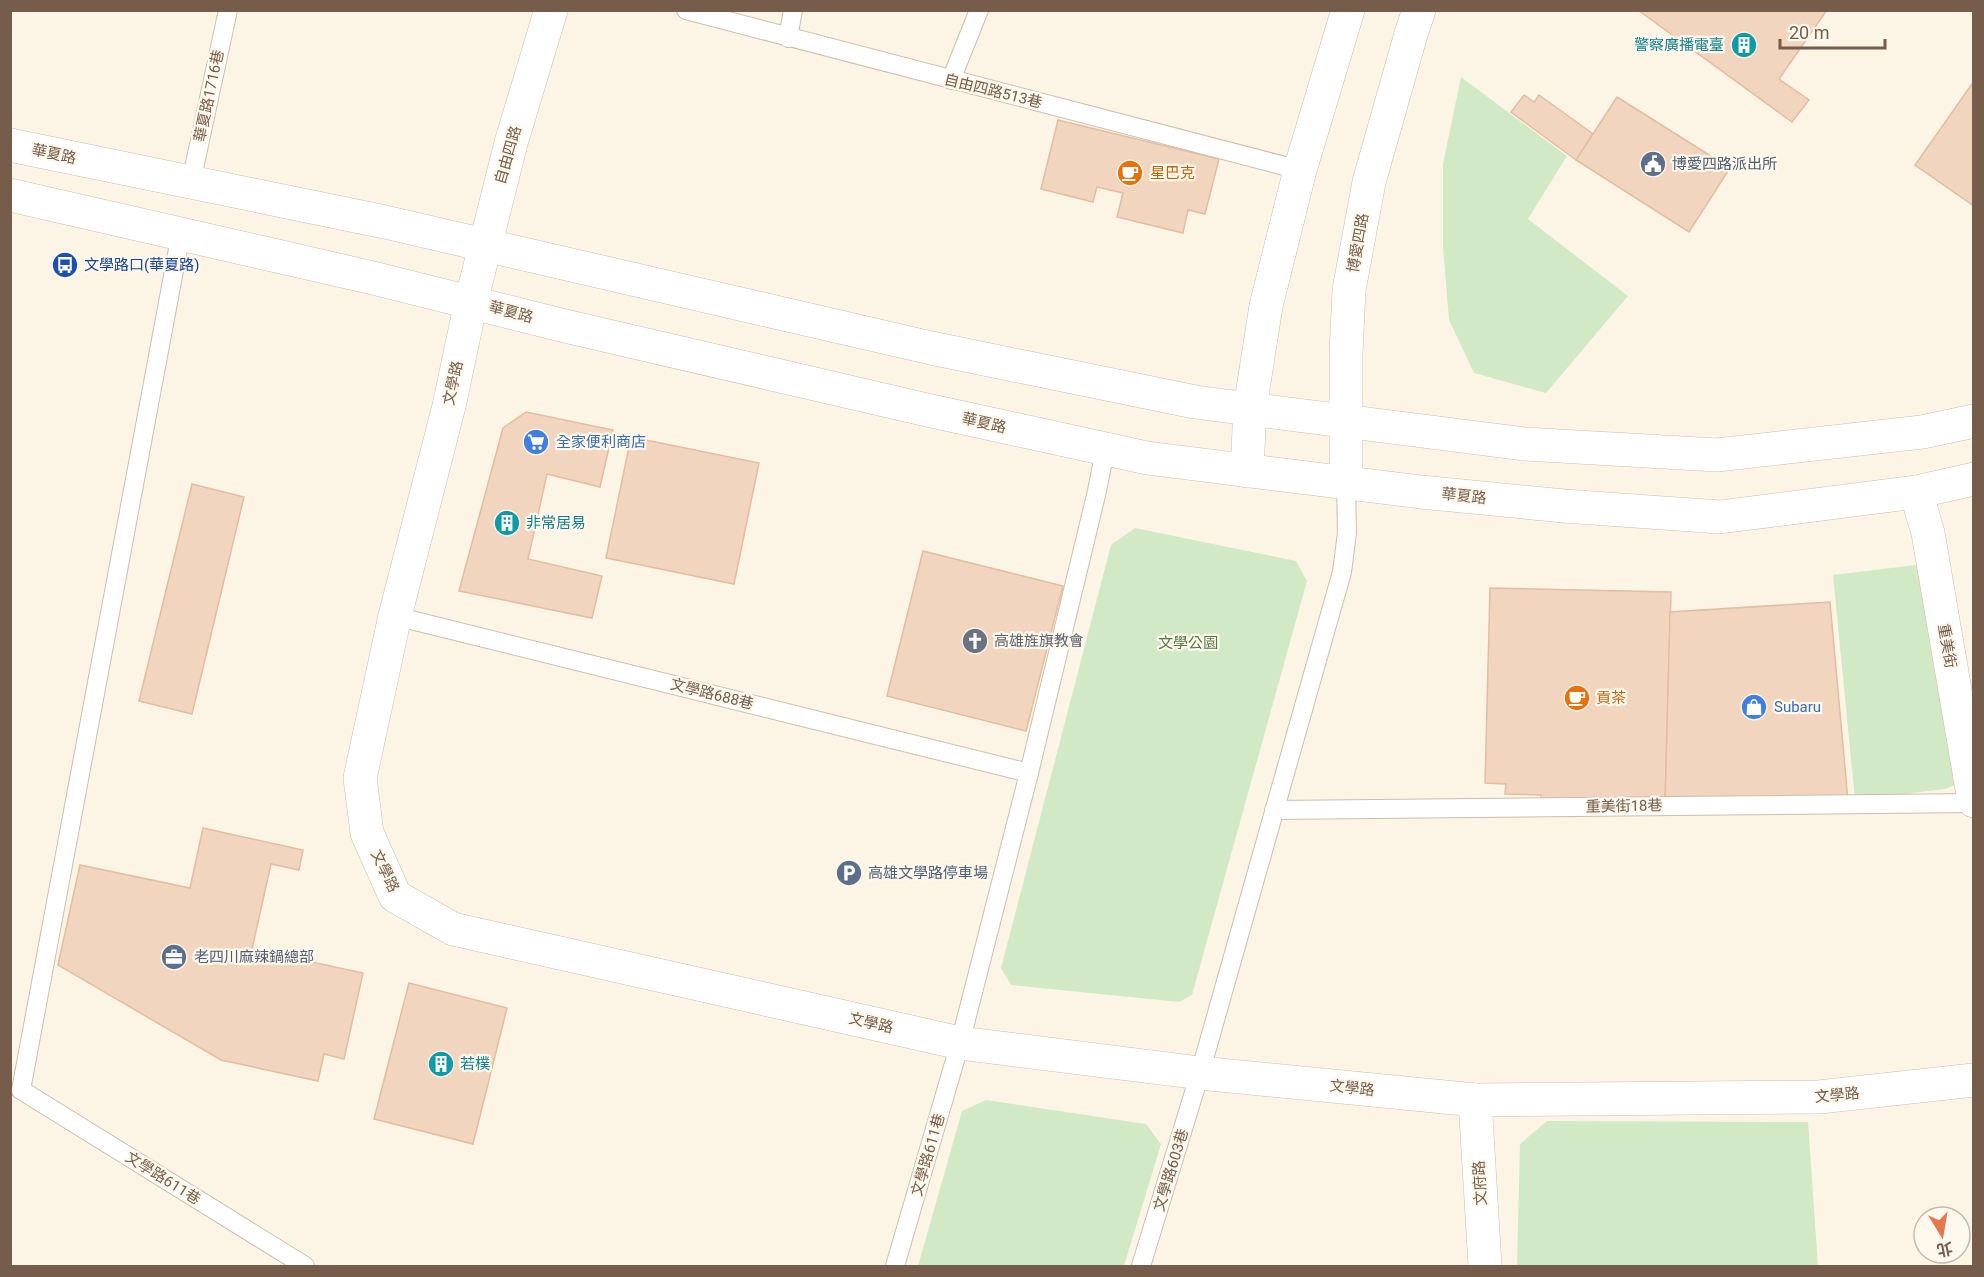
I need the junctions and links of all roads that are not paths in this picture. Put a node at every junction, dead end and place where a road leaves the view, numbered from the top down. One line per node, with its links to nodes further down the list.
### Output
1 (228, 10): 12 (lane, 華夏路1716巷)
2 (551, 10): 15 (street, 自由四路)
3 (686, 10): 8 (lane, 自由四路513巷)
4 (793, 10): 8 (lane)
5 (979, 10): 9 (lane)
6 (1348, 10): 11 (street)
7 (1419, 10): 19 (street, 博愛四路)
8 (788, 38): 9 (lane, 自由四路513巷)
9 (951, 80): 11 (lane, 自由四路513巷)
10 (10, 145): 12 (street, 華夏路)
11 (1300, 170): 17 (street)
12 (191, 182): 15 (street, 華夏路)
13 (10, 195): 14 (street, 華夏路)
14 (181, 233): 16 (street, 華夏路); 33 (lane, 文學路611巷)
15 (485, 244): 16 (street, 自由四路); 17 (street, 華夏路)
16 (471, 302): 20 (street, 華夏路); 25 (street, 文學路)
17 (1250, 408): 19 (street, 華夏路); 21 (street)
18 (1974, 422): 19 (street, 華夏路)
19 (1346, 423): 23 (street, 博愛四路)
20 (1105, 450): 21 (street, 華夏路); 26 (lane, 文學路611巷)
21 (1247, 471): 23 (street, 華夏路)
22 (1974, 479): 24 (street, 華夏路)
23 (1346, 483): 24 (street, 華夏路); 28 (lane, 文學路603巷)
24 (1916, 492): 27 (street, 重美街)
25 (395, 616): 26 (lane, 文學路688巷); 29 (street, 文學路)
26 (1029, 773): 29 (lane, 文學路611巷)
27 (1974, 802): 28 (lane, 重美街18巷)
28 (1274, 810): 30 (lane, 文學路603巷)
29 (960, 1043): 30 (street, 文學路); 34 (lane, 文學路611巷)
30 (1200, 1073): 32 (street, 文學路); 35 (lane, 文學路603巷)
31 (1974, 1080): 32 (street, 文學路)
32 (1475, 1100): 36 (street, 文府路)
33 (305, 1266)
34 (896, 1266)
35 (1141, 1266)
36 (1485, 1266)

